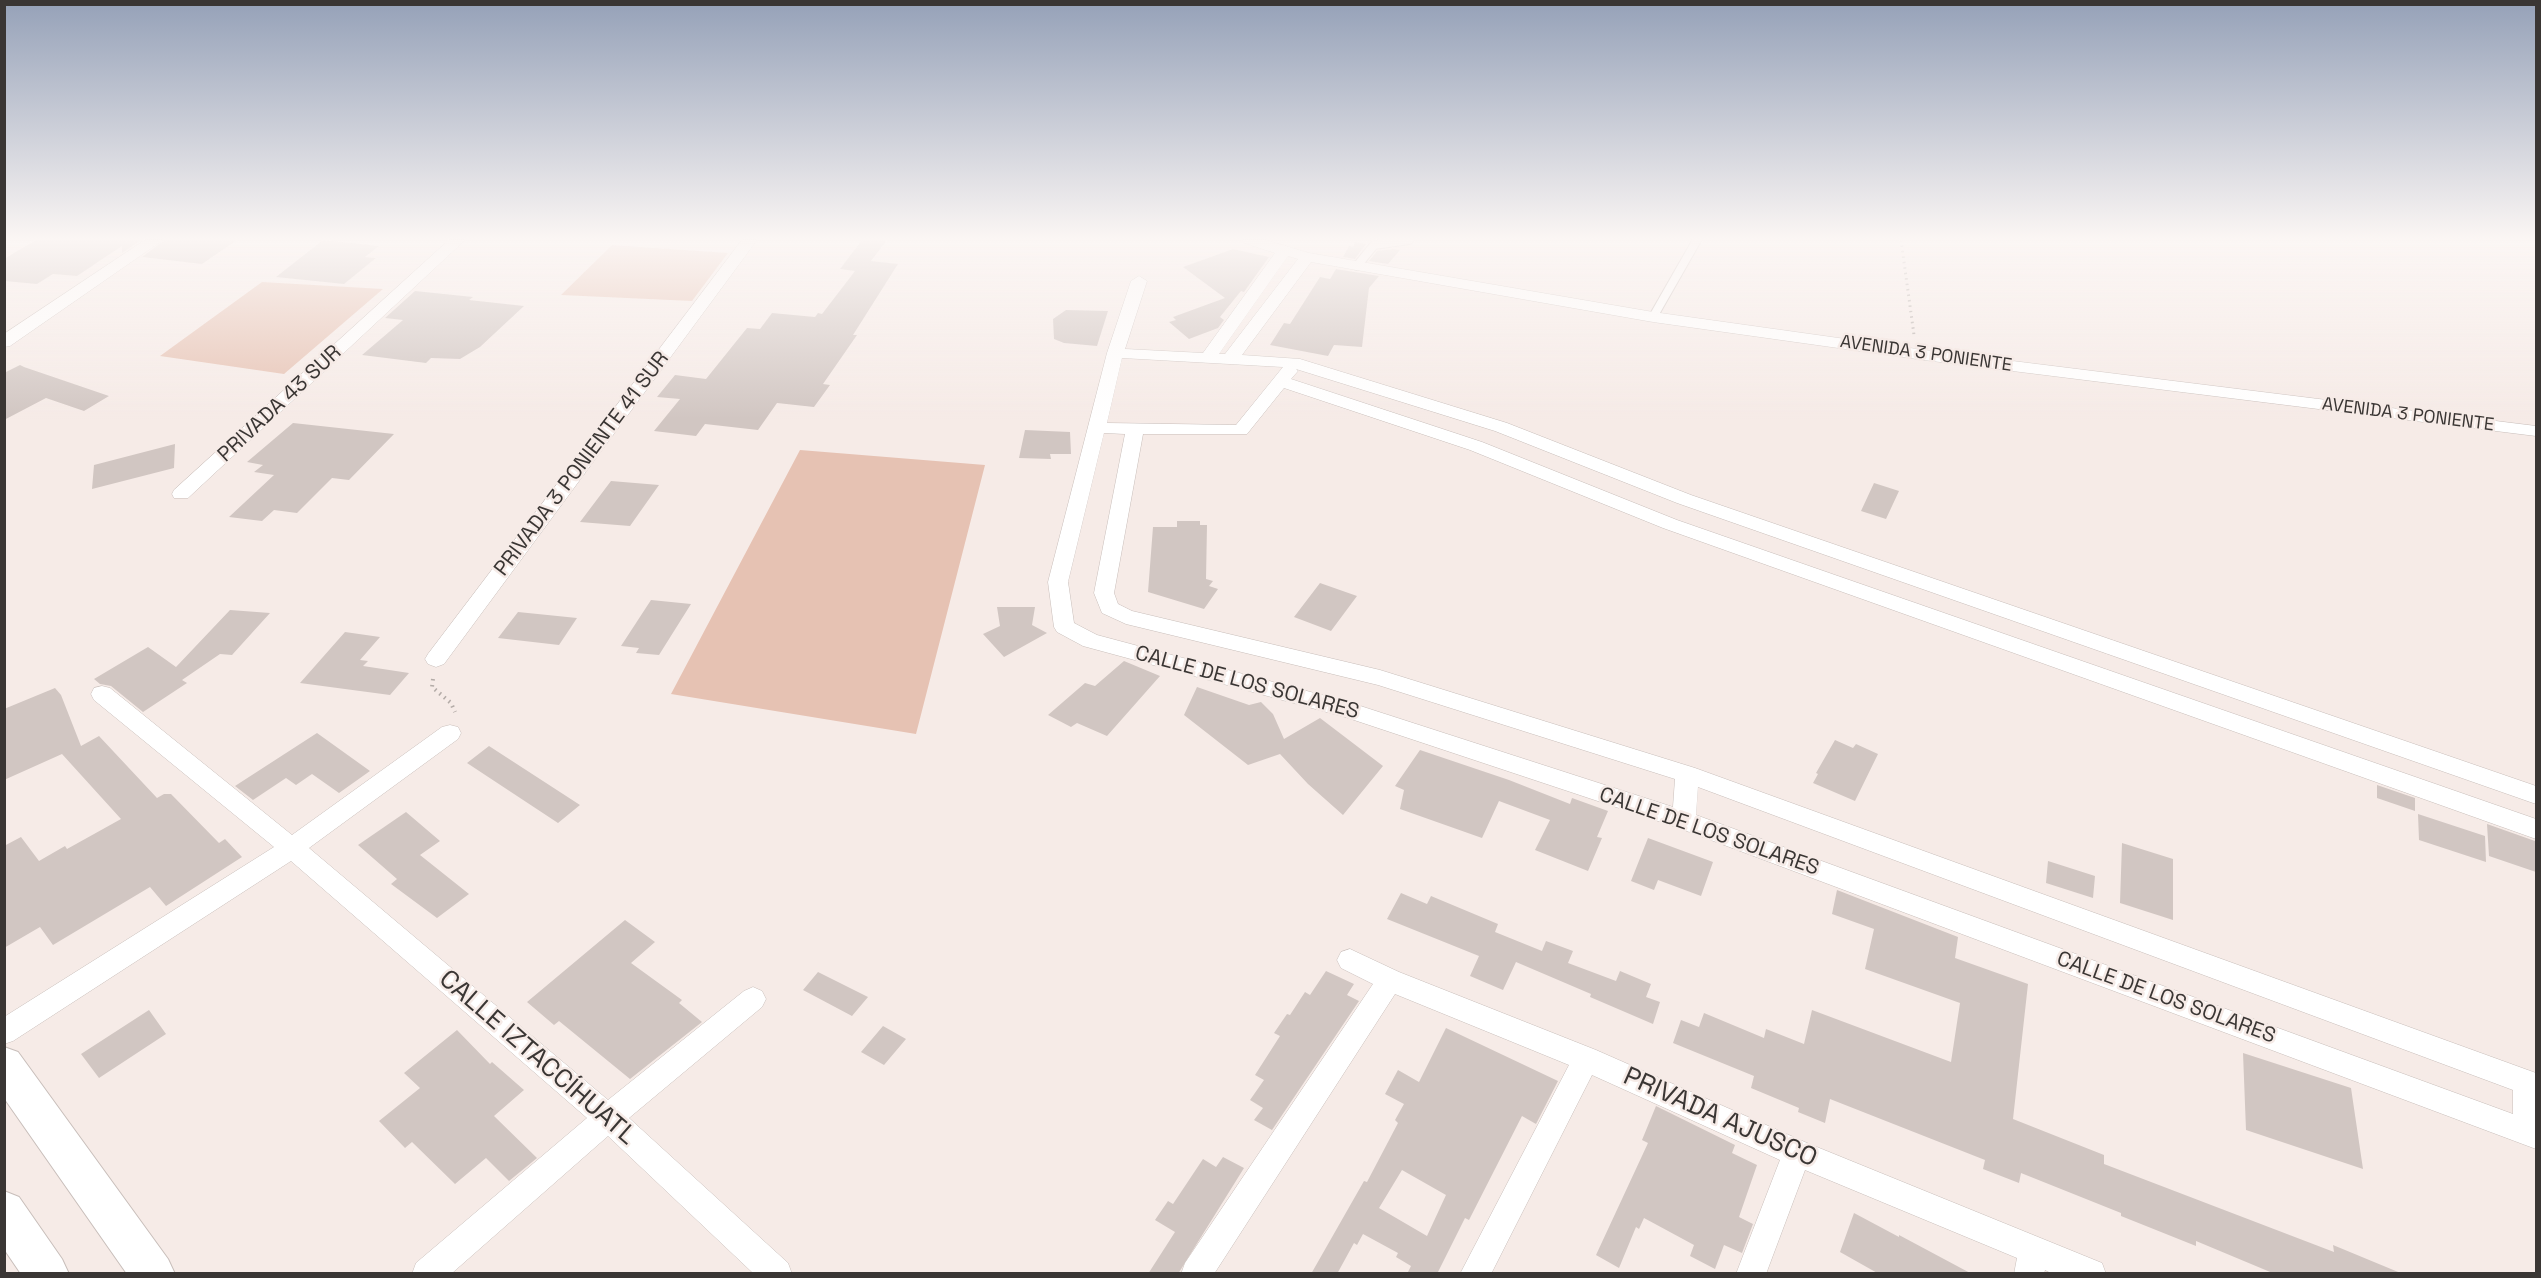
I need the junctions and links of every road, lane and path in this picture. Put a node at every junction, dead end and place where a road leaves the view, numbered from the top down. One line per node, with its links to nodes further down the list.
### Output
1 (67, 300): 11 (street)
2 (393, 300): 21 (street, PRIVADA 43 SUR)
3 (705, 300): 24 (street, PRIVADA 3 PONIENTE 41 SUR)
4 (1133, 300): 12 (street, CALLE DE LOS SOLARES)
5 (1249, 300): 14 (street)
6 (1275, 300): 15 (street)
7 (1552, 300): 10 (street, AVENIDA 3 PONIENTE)
8 (1663, 300): 10 (lane)
9 (1908, 300): 13 (path)
10 (1653, 317): 13 (street, AVENIDA 3 PONIENTE)
11 (4, 342)
12 (1115, 353): 14 (street); 18 (street, CALLE DE LOS SOLARES)
13 (1924, 355): 20 (street, AVENIDA 3 PONIENTE)
14 (1208, 357): 15 (street)
15 (1230, 359): 16 (street)
16 (1294, 363): 17 (street); 22 (street)
17 (1283, 382): 19 (street); 23 (street)
18 (1096, 428): 19 (street); 31 (street, CALLE DE LOS SOLARES)
19 (1135, 430): 27 (street, CALLE DE LOS SOLARES)
20 (2536, 431)
21 (181, 494)
22 (1684, 499): 23 (street); 28 (street)
23 (1670, 524): 30 (street)
24 (436, 659): 26 (path)
25 (102, 694): 33 (street, CALLE IZTACCÍHUATL)
26 (450, 733): 33 (street)
27 (1687, 774): 31 (street); 40 (street, CALLE DE LOS SOLARES)
28 (2484, 777): 29 (street); 30 (street)
29 (2536, 795)
30 (2480, 808): 32 (street)
31 (1684, 820): 42 (street, CALLE DE LOS SOLARES)
32 (2536, 829)
33 (292, 848): 37 (street); 41 (street, CALLE IZTACCÍHUATL)
34 (1350, 960): 35 (street, PRIVADA AJUSCO)
35 (1390, 980): 38 (street, PRIVADA AJUSCO); 50 (street)
36 (753, 999): 41 (street)
37 (4, 1032)
38 (1586, 1059): 43 (street, PRIVADA AJUSCO); 51 (street)
39 (4, 1065): 47 (main road)
40 (2532, 1084): 42 (street)
41 (608, 1118): 48 (street); 49 (street, CALLE IZTACCÍHUATL)
42 (2532, 1134)
43 (1797, 1153): 45 (street, PRIVADA AJUSCO); 52 (street)
44 (4, 1212): 46 (main road)
45 (2032, 1261): 53 (street, PRIVADA AJUSCO)
46 (47, 1274)
47 (153, 1274)
48 (427, 1274)
49 (777, 1274)
50 (1196, 1274)
51 (1475, 1274)
52 (1751, 1274)
53 (2091, 1274)

